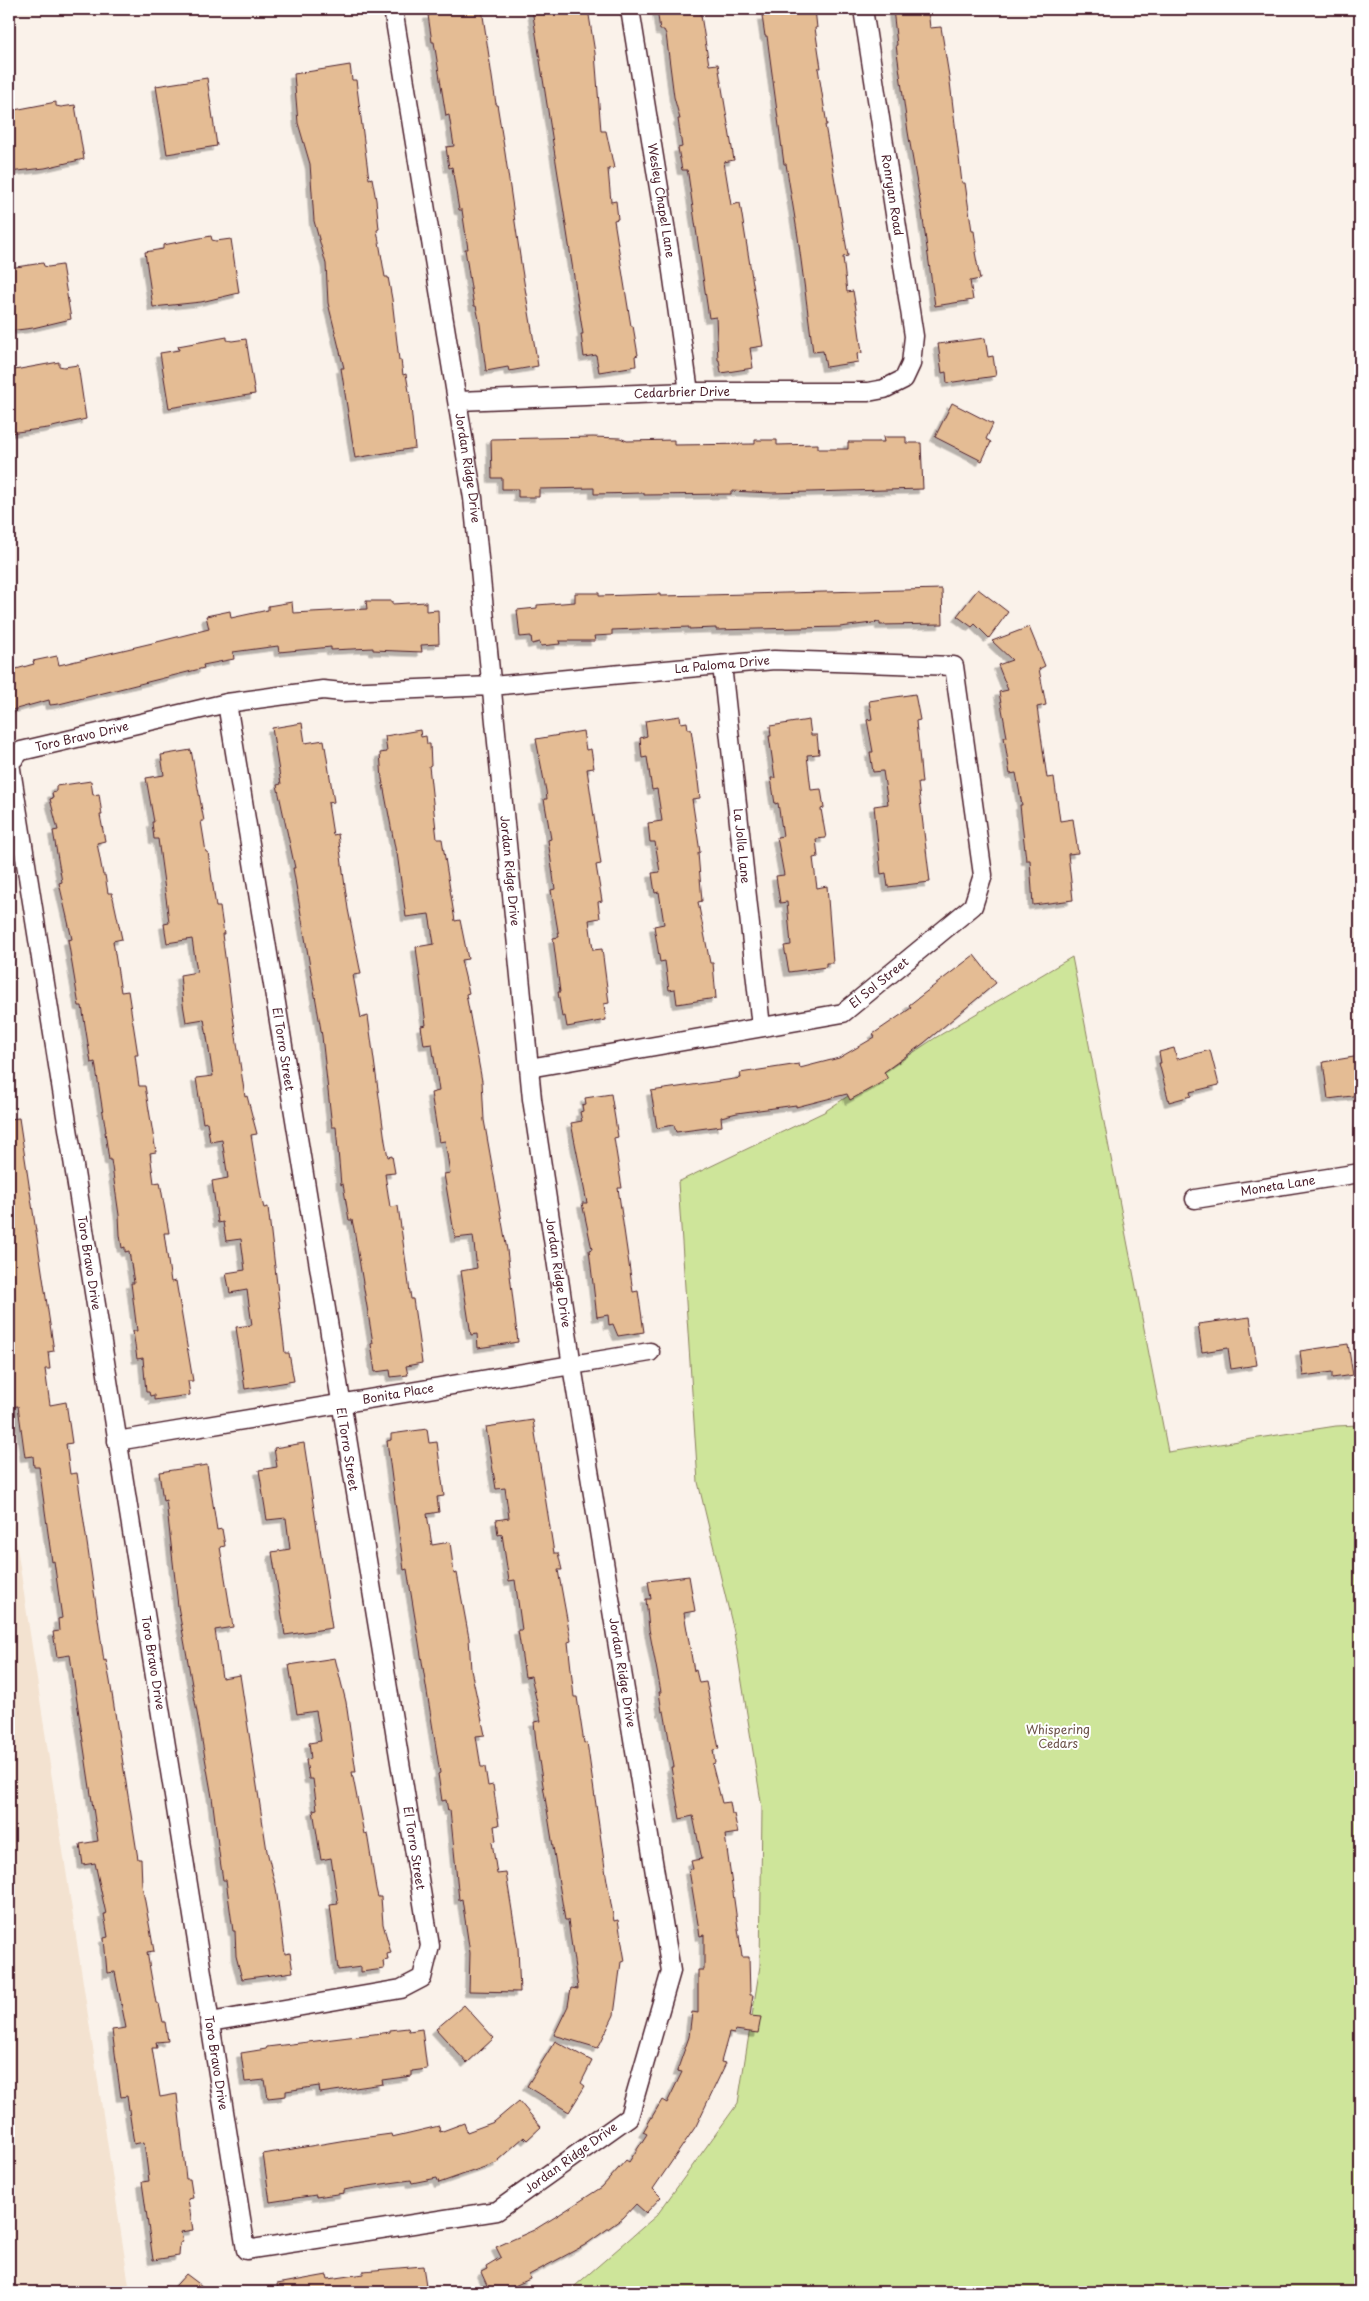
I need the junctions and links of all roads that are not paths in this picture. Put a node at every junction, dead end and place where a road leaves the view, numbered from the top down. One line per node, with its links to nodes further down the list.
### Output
1 (393, 9): 6 (street, Jordan Ridge Drive)
2 (630, 9): 5 (street, Wesley Chapel Lane)
3 (863, 9): 4 (street, Ronryan Road)
4 (904, 379): 5 (street, Cedarbrier Drive)
5 (689, 392): 6 (street, Cedarbrier Drive)
6 (458, 401): 9 (street, Jordan Ridge Drive)
7 (722, 665): 8 (street, La Paloma Drive); 9 (street, La Paloma Drive); 11 (street, La Jolla Lane)
8 (954, 666): 11 (street, El Sol Street)
9 (492, 686): 10 (street, Toro Bravo Drive); 12 (street, Jordan Ridge Drive)
10 (227, 703): 17 (street, El Torro Street); 18 (street, Toro Bravo Drive)
11 (761, 1027): 12 (street, El Sol Street)
12 (529, 1068): 16 (street, Jordan Ridge Drive)
13 (1360, 1173): 14 (street, Moneta Lane)
14 (1195, 1199)
15 (650, 1352): 16 (street, Bonita Place)
16 (572, 1366): 17 (street, Bonita Place); 20 (street, Jordan Ridge Drive)
17 (340, 1403): 18 (street, Bonita Place); 19 (street, El Torro Street)
18 (118, 1442): 19 (street, Toro Bravo Drive)
19 (210, 2022): 20 (street, Toro Bravo Drive)
20 (246, 2250)

